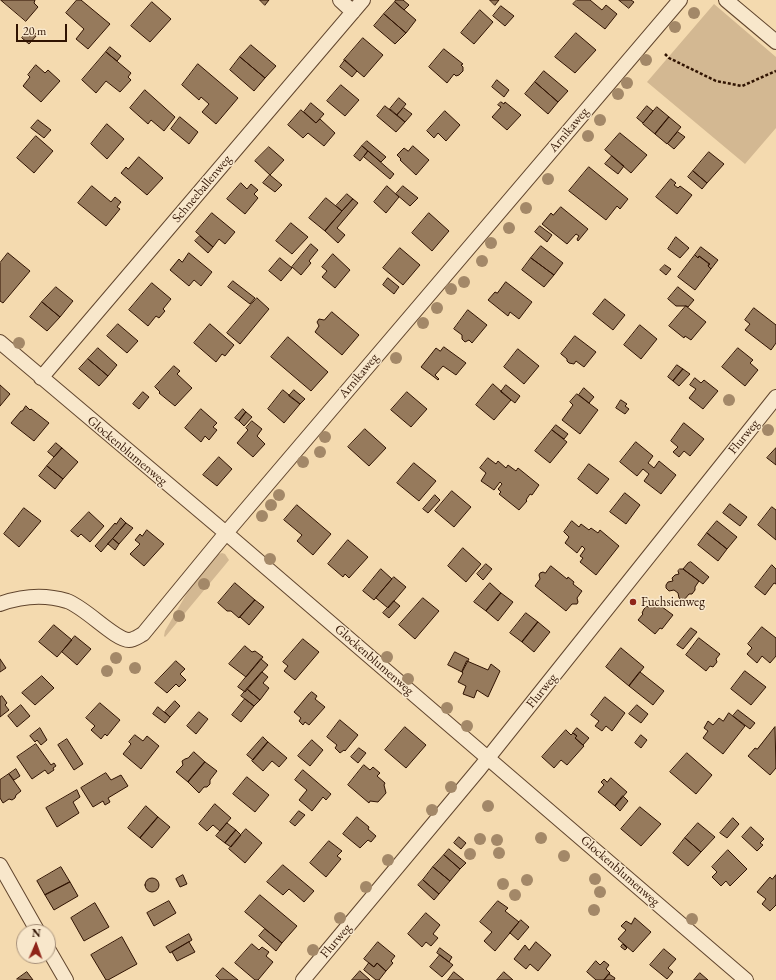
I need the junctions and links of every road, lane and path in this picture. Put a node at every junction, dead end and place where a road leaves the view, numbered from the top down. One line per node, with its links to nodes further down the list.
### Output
1 (340, 0): 5 (street)
2 (363, 0): 5 (street, Schneeballenweg)
3 (680, 0): 12 (street, Arnikaweg)
4 (726, 0): 6 (street)
5 (353, 12): 10 (street, Schneeballenweg)
6 (776, 42)
7 (665, 54): 8 (path)
8 (776, 71)
9 (0, 342): 10 (street, Glockenblumenweg)
10 (41, 378): 12 (street, Glockenblumenweg)
11 (776, 397): 14 (street, Flurweg)
12 (226, 533): 13 (street, Arnikaweg); 14 (street, Glockenblumenweg)
13 (0, 604)
14 (488, 758): 19 (street, Flurweg); 20 (street, Glockenblumenweg)
15 (0, 865): 16 (street)
16 (33, 924)
17 (56, 963): 18 (street)
18 (66, 980)
19 (303, 980)
20 (746, 980)

